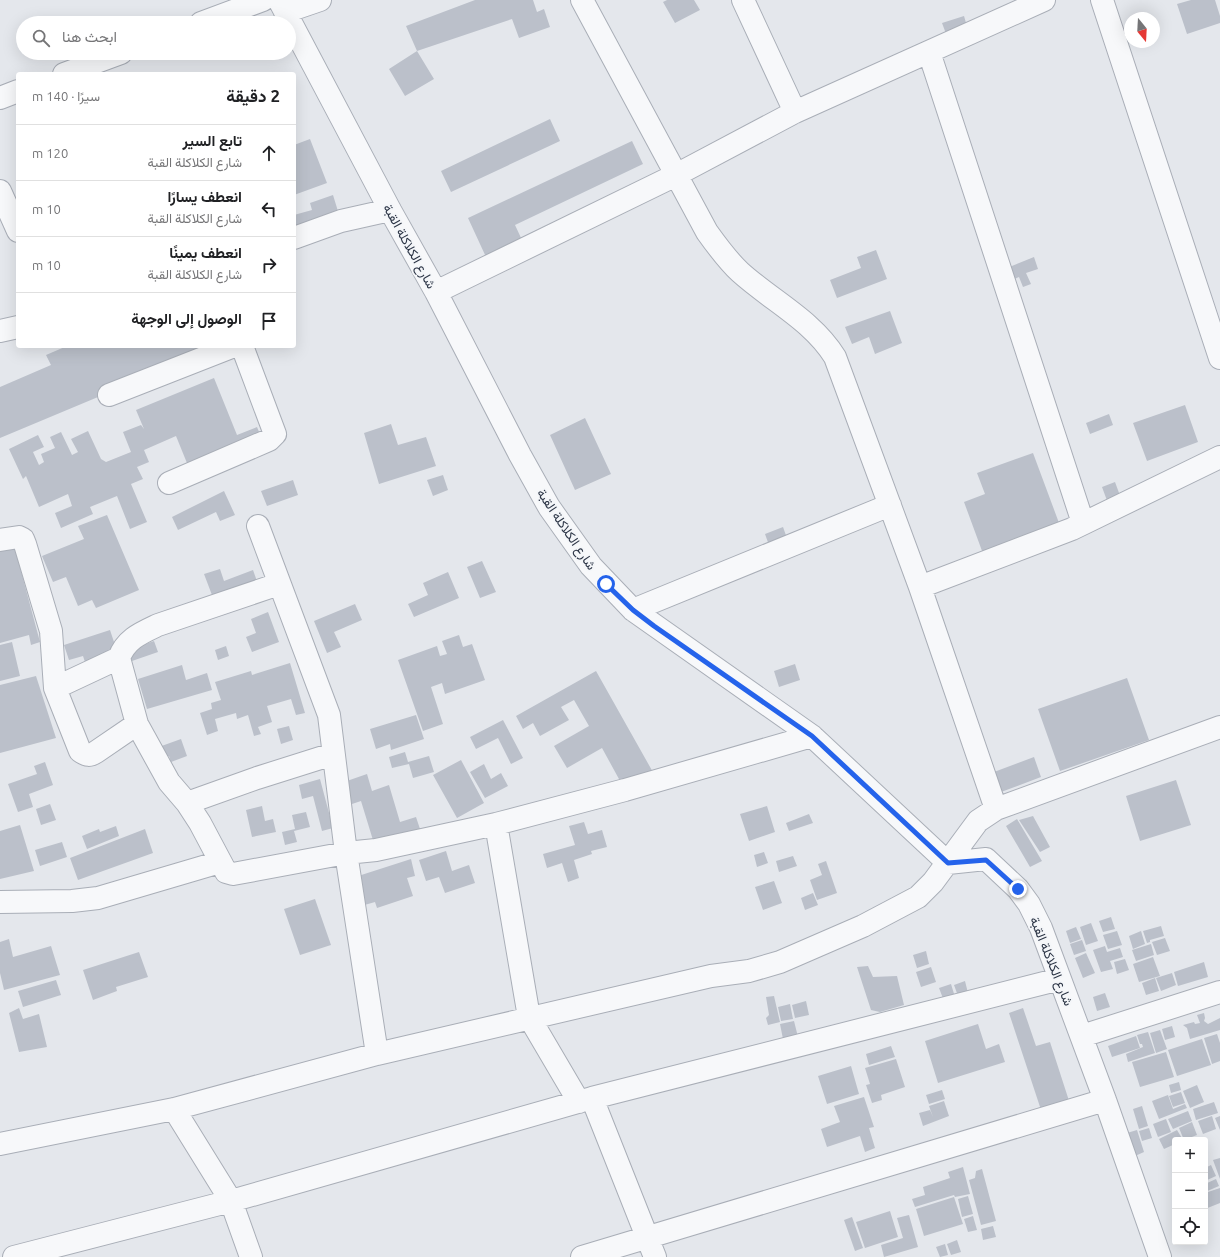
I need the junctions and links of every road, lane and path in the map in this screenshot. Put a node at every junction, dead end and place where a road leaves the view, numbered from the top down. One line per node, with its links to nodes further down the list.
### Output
1 (263, 0): 9 (street)
2 (320, 0): 7 (street)
3 (582, 0): 18 (street)
4 (743, 0): 17 (street)
5 (1044, 0): 8 (street)
6 (1102, 0): 28 (street)
7 (282, 6): 10 (street, شارع الكلاكلة القبة)
8 (1006, 8): 12 (street)
9 (220, 16)
10 (287, 16)
11 (296, 32): 20 (street, شارع الكلاكلة القبة)
12 (930, 52): 17 (street); 33 (street)
13 (102, 60): 14 (street)
14 (69, 72)
15 (16, 92): 16 (street)
16 (0, 98)
17 (795, 112): 18 (street)
18 (676, 175): 23 (street); 32 (street)
19 (0, 192): 21 (street)
20 (390, 210): 22 (street); 23 (street, شارع الكلاكلة القبة)
21 (16, 227)
22 (296, 237)
23 (436, 292): 38 (street, شارع الكلاكلة القبة)
24 (16, 328): 25 (street)
25 (0, 332)
26 (229, 348): 29 (street)
27 (243, 348): 31 (street)
28 (1220, 358)
29 (109, 395)
30 (1220, 457): 33 (street)
31 (169, 484)
32 (890, 504): 37 (street); 38 (street)
33 (1083, 523): 37 (street)
34 (258, 526): 36 (street)
35 (0, 540): 40 (street)
36 (279, 584): 39 (street); 44 (street)
37 (920, 587): 46 (street)
38 (633, 610): 43 (street, شارع الكلاكلة القبة)
39 (119, 658): 40 (street); 41 (street)
40 (55, 688): 41 (street)
41 (137, 724): 45 (street)
42 (1220, 727): 46 (street)
43 (812, 736): 47 (street); 50 (street, شارع الكلاكلة القبة)
44 (333, 754): 45 (street); 48 (street)
45 (187, 803): 49 (street)
46 (996, 809): 50 (street)
47 (496, 824): 48 (street); 54 (street)
48 (346, 853): 49 (street); 56 (street)
49 (220, 862): 51 (street)
50 (948, 863): 52 (street, شارع الكلاكلة القبة); 54 (street)
51 (0, 902)
52 (1060, 979): 55 (street, شارع الكلاكلة القبة); 57 (street)
53 (1220, 992): 55 (street)
54 (530, 1017): 56 (street); 57 (street)
55 (1082, 1036): 58 (street, شارع الكلاكلة القبة)
56 (377, 1054): 59 (street)
57 (586, 1100): 61 (street); 62 (street)
58 (1105, 1100): 62 (street); 67 (street, شارع الكلاكلة القبة)
59 (174, 1109): 60 (street); 61 (street)
60 (0, 1144)
61 (231, 1201): 63 (street); 64 (street)
62 (646, 1237): 65 (street); 66 (street)
63 (14, 1257)
64 (251, 1257)
65 (582, 1257)
66 (655, 1257)
67 (1158, 1257)

